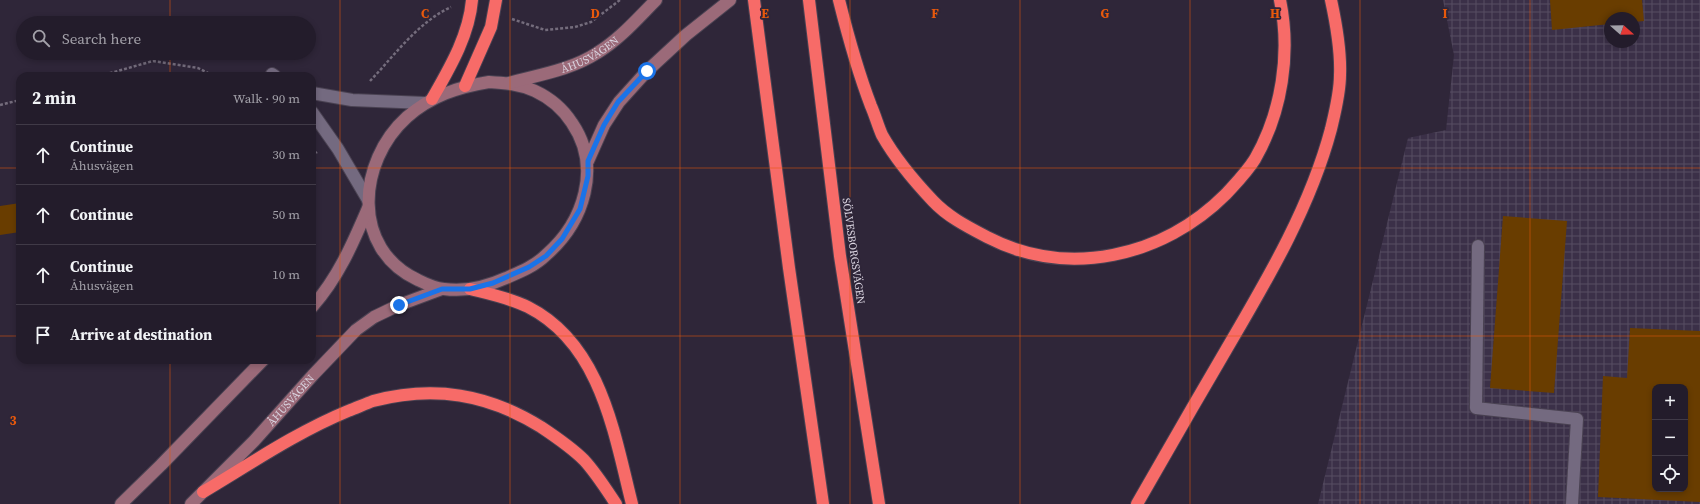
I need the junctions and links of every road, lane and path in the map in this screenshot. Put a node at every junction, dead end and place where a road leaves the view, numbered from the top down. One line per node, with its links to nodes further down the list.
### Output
1 (472, 0): 16 (highway)
2 (496, 0): 13 (highway)
3 (656, 0): 12 (main road, ÅHUSVÄGEN)
4 (730, 0): 19 (main road)
5 (754, 0): 31 (highway)
6 (809, 0): 32 (highway, SÖLVESBORGSVÄGEN)
7 (1280, 0): 9 (highway)
8 (1331, 0): 33 (highway)
9 (841, 6)
10 (114, 72): 11 (path)
11 (206, 72)
12 (507, 83): 13 (main road); 19 (main road)
13 (465, 86): 16 (main road)
14 (316, 94): 16 (lane)
15 (16, 101): 17 (path)
16 (428, 101): 20 (main road)
17 (0, 105)
18 (316, 118): 20 (lane)
19 (588, 161): 23 (main road)
20 (368, 203): 22 (main road); 24 (main road)
21 (1478, 246): 34 (lane)
22 (442, 289): 23 (main road); 26 (main road, ÅHUSVÄGEN)
23 (470, 289): 30 (highway)
24 (316, 302)
25 (259, 364): 27 (main road)
26 (203, 492): 28 (main road, ÅHUSVÄGEN); 29 (highway)
27 (121, 504)
28 (191, 504)
29 (616, 504)
30 (632, 504)
31 (824, 504)
32 (879, 504)
33 (1137, 504)
34 (1572, 504)

